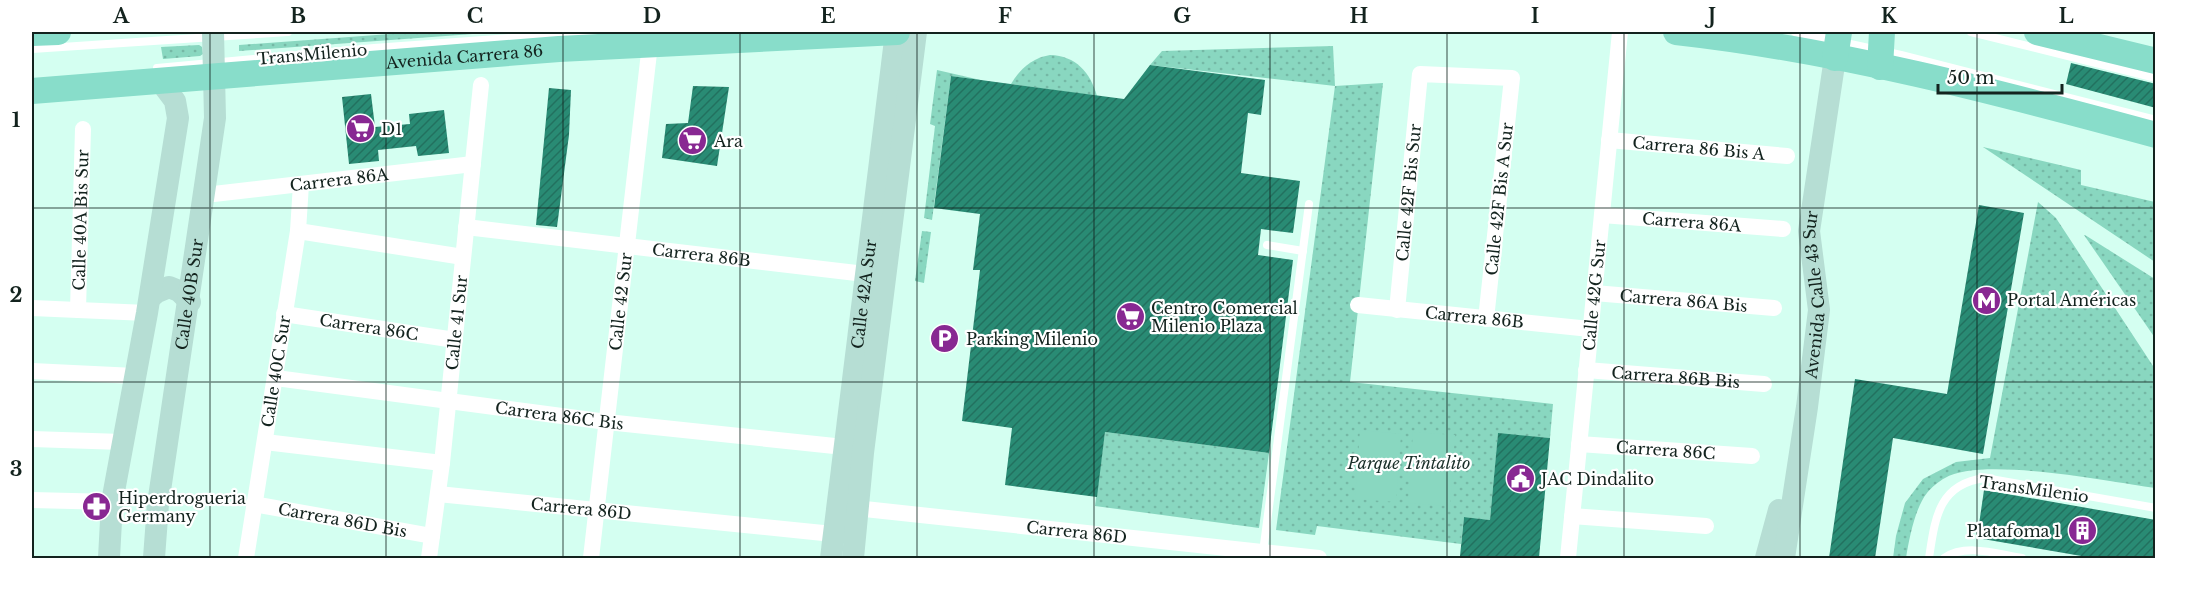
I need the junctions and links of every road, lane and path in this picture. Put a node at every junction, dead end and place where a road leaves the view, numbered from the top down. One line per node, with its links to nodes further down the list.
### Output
1 (58, 32): 11 (main road)
2 (288, 32): 12 (lane, TransMilenio)
3 (593, 32): 18 (lane, TransMilenio)
4 (896, 32): 14 (main road, Avenida Carrera 86); 41 (street, Calle 42A Sur)
5 (916, 32): 73 (street, Calle 42A Sur)
6 (1620, 32): 27 (street, Calle 42G Sur)
7 (1676, 32): 13 (main road)
8 (1795, 32): 13 (lane)
9 (1971, 32): 21 (lane)
10 (2037, 32): 17 (main road)
11 (32, 33)
12 (213, 34): 15 (lane, TransMilenio); 18 (street, Calle 40B Sur)
13 (1838, 43): 16 (main road); 60 (street, Avenida Calle 43 Sur)
14 (650, 44): 18 (main road, Avenida Carrera 86); 38 (street, Calle 42 Sur)
15 (32, 50)
16 (1881, 50): 24 (lane); 26 (main road)
17 (2156, 61)
18 (214, 70): 19 (main road, Avenida Carrera 86); 31 (street, Calle 40B Sur)
19 (153, 75): 23 (main road, Avenida Carrera 86); 45 (street)
20 (1512, 78): 49 (street, Calle 42F Bis Sur); 51 (street, Calle 42F Bis A Sur)
21 (2156, 78)
22 (481, 86): 29 (street, Calle 41 Sur)
23 (32, 91)
24 (2156, 120)
25 (83, 129): 48 (street, Calle 40A Bis Sur)
26 (2156, 135)
27 (1609, 140): 28 (street, Carrera 86 Bis A); 33 (street, Calle 42G Sur)
28 (1787, 156)
29 (473, 164): 30 (street, Carrera 86A); 34 (street, Calle 41 Sur)
30 (301, 184): 31 (street, Carrera 86A); 36 (street, Calle 40C Sur)
31 (205, 195): 43 (street, Calle 40B Sur)
32 (1309, 204): 39 (lane)
33 (1602, 214): 35 (street, Carrera 86A); 42 (street, Calle 42G Sur)
34 (466, 227): 38 (street, Carrera 86B); 40 (street, Calle 41 Sur)
35 (1783, 229)
36 (298, 231): 40 (street); 50 (street, Calle 40C Sur)
37 (1267, 245): 39 (lane)
38 (627, 246): 41 (street, Carrera 86B); 61 (street, Calle 42 Sur)
39 (1303, 251): 80 (lane)
40 (463, 257): 53 (street, Calle 41 Sur)
41 (865, 274): 66 (street, Calle 42A Sur)
42 (1594, 293): 47 (street, Carrera 86A Bis); 52 (street, Calle 42G Sur)
43 (190, 302): 45 (street); 82 (street, Calle 40B Sur)
44 (1358, 305): 49 (street, Carrera 86B)
45 (148, 306): 48 (street); 56 (street)
46 (32, 308): 48 (street)
47 (1774, 308)
48 (78, 310)
49 (1397, 310): 51 (street, Carrera 86B)
50 (284, 314): 53 (street, Carrera 86C); 57 (street, Calle 40C Sur)
51 (1486, 319): 52 (street, Carrera 86B)
52 (1590, 329): 54 (street, Calle 42G Sur)
53 (455, 340): 59 (street, Calle 41 Sur)
54 (1586, 370): 58 (street, Carrera 86B Bis); 65 (street, Calle 42G Sur)
55 (32, 371): 56 (street)
56 (135, 376): 63 (street)
57 (276, 378): 59 (street, Carrera 86C Bis); 64 (street, Calle 40C Sur)
58 (1764, 384)
59 (448, 400): 61 (street, Carrera 86C Bis); 68 (street, Calle 41 Sur)
60 (1807, 407): 90 (street); 91 (street, Avenida Calle 43 Sur)
61 (607, 422): 66 (street, Carrera 86C Bis); 75 (street, Calle 42 Sur)
62 (32, 439): 63 (street)
63 (122, 442): 71 (street)
64 (265, 442): 68 (street); 72 (street, Calle 40C Sur)
65 (1579, 444): 67 (street, Carrera 86C); 76 (street, Calle 42G Sur)
66 (844, 447): 73 (street, Calle 42A Sur)
67 (1752, 456)
68 (442, 463): 69 (street, Calle 41 Sur)
69 (438, 494): 75 (street, Carrera 86D); 79 (street, Calle 41 Sur)
70 (32, 500): 71 (street)
71 (112, 502): 81 (street)
72 (254, 504): 79 (street, Carrera 86D Bis); 83 (street, Calle 40C Sur)
73 (847, 507): 78 (street, Calle 42A Sur); 80 (street, Carrera 86D); 87 (street, Calle 42A Sur)
74 (2156, 508): 92 (lane, TransMilenio)
75 (596, 510): 78 (street, Carrera 86D); 85 (street, Calle 42 Sur)
76 (1572, 516): 77 (street); 89 (street, Calle 42G Sur)
77 (1706, 526)
78 (833, 534): 86 (street, Calle 42A Sur)
79 (432, 536): 84 (street, Calle 41 Sur)
80 (1263, 552): 88 (street, Carrera 86D)
81 (109, 558)
82 (154, 558)
83 (246, 558)
84 (429, 558)
85 (591, 558)
86 (831, 558)
87 (853, 558)
88 (1310, 558)
89 (1568, 558)
90 (1766, 558)
91 (1784, 558)
92 (1929, 558)
93 (1944, 558): 94 (lane)
94 (2022, 558)

